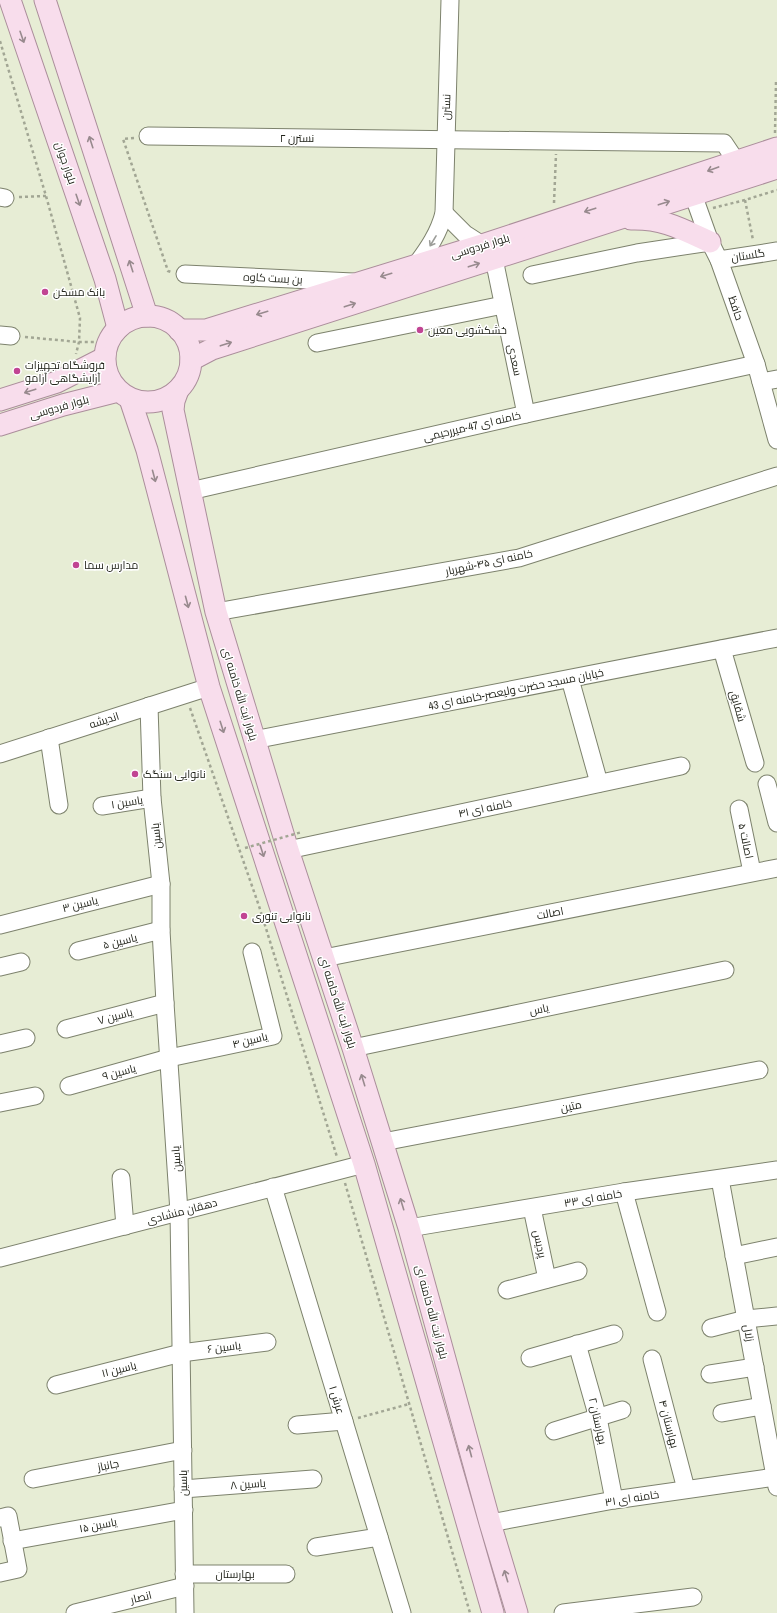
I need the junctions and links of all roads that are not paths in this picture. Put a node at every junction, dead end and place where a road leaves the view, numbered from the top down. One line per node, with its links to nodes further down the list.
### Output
1 (10, 0): 20 (main road, بلوار جوان, one-way to 20)
2 (45, 0): 19 (main road, one-way to 2)
3 (450, 0): 5 (street, نسترن)
4 (148, 136): 5 (street, نسترن ۲)
5 (445, 139): 7 (street, نسترن ۲); 10 (street, نسترن)
6 (776, 142): 7 (main road, بلوار فردوسی)
7 (736, 161): 9 (main road, بلوار فردوسی, one-way to 9)
8 (777, 168): 9 (main road, بلوار فردوسی)
9 (693, 195): 11 (main road, بلوار فردوسی, one-way to 9); 12 (street, حافظ); 14 (main road, بلوار فردوسی, one-way to 14)
10 (444, 213): 14 (street); 15 (street, نسترن, one-way to 15)
11 (614, 220): 12 (main road); 14 (main road, بلوار فردوسی)
12 (714, 251): 13 (street, گلستان); 17 (street, گلستان); 27 (street, حافظ)
13 (777, 251)
14 (488, 252): 15 (main road, بلوار فردوسی); 21 (street, سعدی); 26 (main road, بلوار فردوسی, one-way to 14)
15 (416, 265): 18 (main road, بلوار فردوسی, one-way to 18)
16 (186, 274): 18 (street, بن بست کاوه)
17 (532, 275)
18 (361, 282): 23 (main road, بلوار فردوسی, one-way to 23)
19 (139, 290): 20 (main road); 22 (main road)
20 (111, 302): 24 (main road, بلوار جوان)
21 (503, 305): 25 (street); 32 (street, سعدی)
22 (147, 316): 23 (main road); 24 (main road)
23 (179, 330): 26 (main road)
24 (110, 342): 30 (main road); 31 (main road, one-way to 31)
25 (317, 343)
26 (191, 360): 29 (main road)
27 (756, 364): 28 (street, حافظ); 32 (street, خامنه ای 47-میررحیمی)
28 (769, 381): 34 (street, حافظ)
29 (178, 390): 30 (main road); 35 (main road, بلوار آیت الله خامنه ای)
30 (124, 395): 33 (main road, بلوار فردوسی); 36 (main road)
31 (0, 400)
32 (526, 414): 38 (street, خامنه ای 47-میررحیمی)
33 (0, 425)
34 (777, 440)
35 (181, 447): 36 (main road); 38 (main road, بلوار آیت الله خامنه ای)
36 (147, 450): 43 (main road, one-way to 43)
37 (777, 476): 39 (street, خامنه ای ۴۵-شهریار)
38 (190, 491): 39 (main road, بلوار آیت الله خامنه ای)
39 (216, 612): 46 (main road, بلوار آیت الله خامنه ای)
40 (777, 638): 41 (street, خیابان مسجد حضرت ولیعصر-خامنه ای 43)
41 (722, 649): 42 (street, خیابان مسجد حضرت ولیعصر-خامنه ای 43); 48 (street, شقایق)
42 (570, 679): 46 (street, خیابان مسجد حضرت ولیعصر-خامنه ای 43); 50 (street)
43 (209, 687): 44 (street, اندیشه); 80 (main road, one-way to 80)
44 (149, 706): 45 (street, اندیشه); 52 (street, یاسین)
45 (49, 738): 47 (street, اندیشه); 53 (street)
46 (254, 740): 57 (main road, بلوار آیت الله خامنه ای)
47 (0, 754)
48 (755, 763)
49 (681, 766): 50 (street, خامنه ای ۴۱)
50 (599, 783): 57 (street, خامنه ای ۴۱)
51 (767, 784): 56 (street)
52 (152, 798): 54 (street, یاسین ۱); 60 (street, یاسین)
53 (59, 805)
54 (102, 806)
55 (739, 809): 59 (street, اصالت ۵)
56 (777, 823)
57 (288, 850): 65 (main road, بلوار آیت الله خامنه ای)
58 (777, 868): 59 (street, اصالت)
59 (752, 872): 65 (street, اصالت)
60 (161, 884): 61 (street, یاسین ۳); 62 (street, یاسین)
61 (0, 924)
62 (161, 930): 63 (street, یاسین ۵); 69 (street, یاسین)
63 (78, 951)
64 (252, 952): 74 (street, یاسین ۴)
65 (324, 958): 73 (main road, بلوار آیت الله خامنه ای)
66 (21, 962): 67 (street)
67 (0, 967)
68 (725, 970): 73 (street, یاس)
69 (165, 1003): 70 (street, یاسین ۷); 74 (street, یاسین)
70 (66, 1028)
71 (26, 1038): 72 (street)
72 (0, 1044)
73 (353, 1048): 79 (main road, بلوار آیت الله خامنه ای, one-way to 73)
74 (169, 1058): 76 (street, یاسین ۹); 87 (street, یاسین)
75 (759, 1070): 79 (street, متین)
76 (69, 1086)
77 (35, 1096): 78 (street)
78 (0, 1103)
79 (383, 1142): 89 (main road, بلوار آیت الله خامنه ای, one-way to 79)
80 (364, 1164): 84 (street, دهقان منشادی); 137 (main road)
81 (777, 1170): 83 (street, خامنه ای ۳۳)
82 (121, 1178): 88 (street)
83 (720, 1178): 85 (street, خامنه ای ۳۳); 91 (street, زلال)
84 (273, 1187): 87 (street, دهقان منشادی); 113 (street, عرش ۱)
85 (624, 1192): 86 (street, خامنه ای ۳۳); 96 (street)
86 (532, 1208): 89 (street, خامنه ای ۳۳); 94 (street, پردیس)
87 (179, 1212): 88 (street, دهقان منشادی); 103 (street, یاسین)
88 (125, 1226): 92 (street, دهقان منشادی)
89 (409, 1228): 125 (main road, بلوار آیت الله خامنه ای, one-way to 89)
90 (777, 1247): 91 (street)
91 (734, 1256): 98 (street, زلال)
92 (0, 1258)
93 (578, 1271): 94 (street)
94 (547, 1279): 95 (street)
95 (507, 1290)
96 (657, 1312)
97 (777, 1316): 98 (street)
98 (746, 1319): 99 (street); 106 (street, زلال)
99 (711, 1328)
100 (614, 1334): 102 (street)
101 (267, 1342): 103 (street, یاسین ۶)
102 (577, 1344): 104 (street); 112 (street, بهارستان ۲)
103 (181, 1352): 108 (street, یاسین ۱۱); 116 (street, یاسین)
104 (530, 1358)
105 (652, 1359): 121 (street, بهارستان ۴)
106 (755, 1367): 107 (street); 111 (street, زلال)
107 (710, 1374)
108 (56, 1385)
109 (622, 1410): 112 (street)
110 (722, 1413): 111 (street)
111 (768, 1416): 119 (street, زلال)
112 (598, 1418): 115 (street); 122 (street, بهارستان ۲)
113 (344, 1421): 114 (street); 126 (street, عرش ۱)
114 (297, 1425)
115 (554, 1431)
116 (183, 1450): 117 (street, جانباز); 120 (street, یاسین)
117 (33, 1479)
118 (314, 1479): 120 (street, یاسین ۸)
119 (776, 1482): 121 (street, خامنه ای ۳۱)
120 (183, 1489): 123 (street, یاسین)
121 (686, 1490): 122 (street, خامنه ای ۳۱)
122 (614, 1500): 125 (street, خامنه ای ۳۱)
123 (184, 1510): 127 (street, یاسین ۱۵); 131 (street, یاسین)
124 (0, 1518): 127 (street)
125 (490, 1523): 138 (main road, بلوار آیت الله خامنه ای, one-way to 125)
126 (379, 1537): 128 (street); 136 (street, عرش ۱)
127 (12, 1541): 129 (street)
128 (316, 1547)
129 (0, 1573)
130 (286, 1574): 131 (street, بهارستان)
131 (185, 1580): 133 (street, انصار); 134 (street, یاسین)
132 (693, 1597): 139 (street)
133 (75, 1613)
134 (185, 1613)
135 (398, 1613): 136 (street)
136 (402, 1613)
137 (493, 1613)
138 (517, 1613)
139 (562, 1613)

